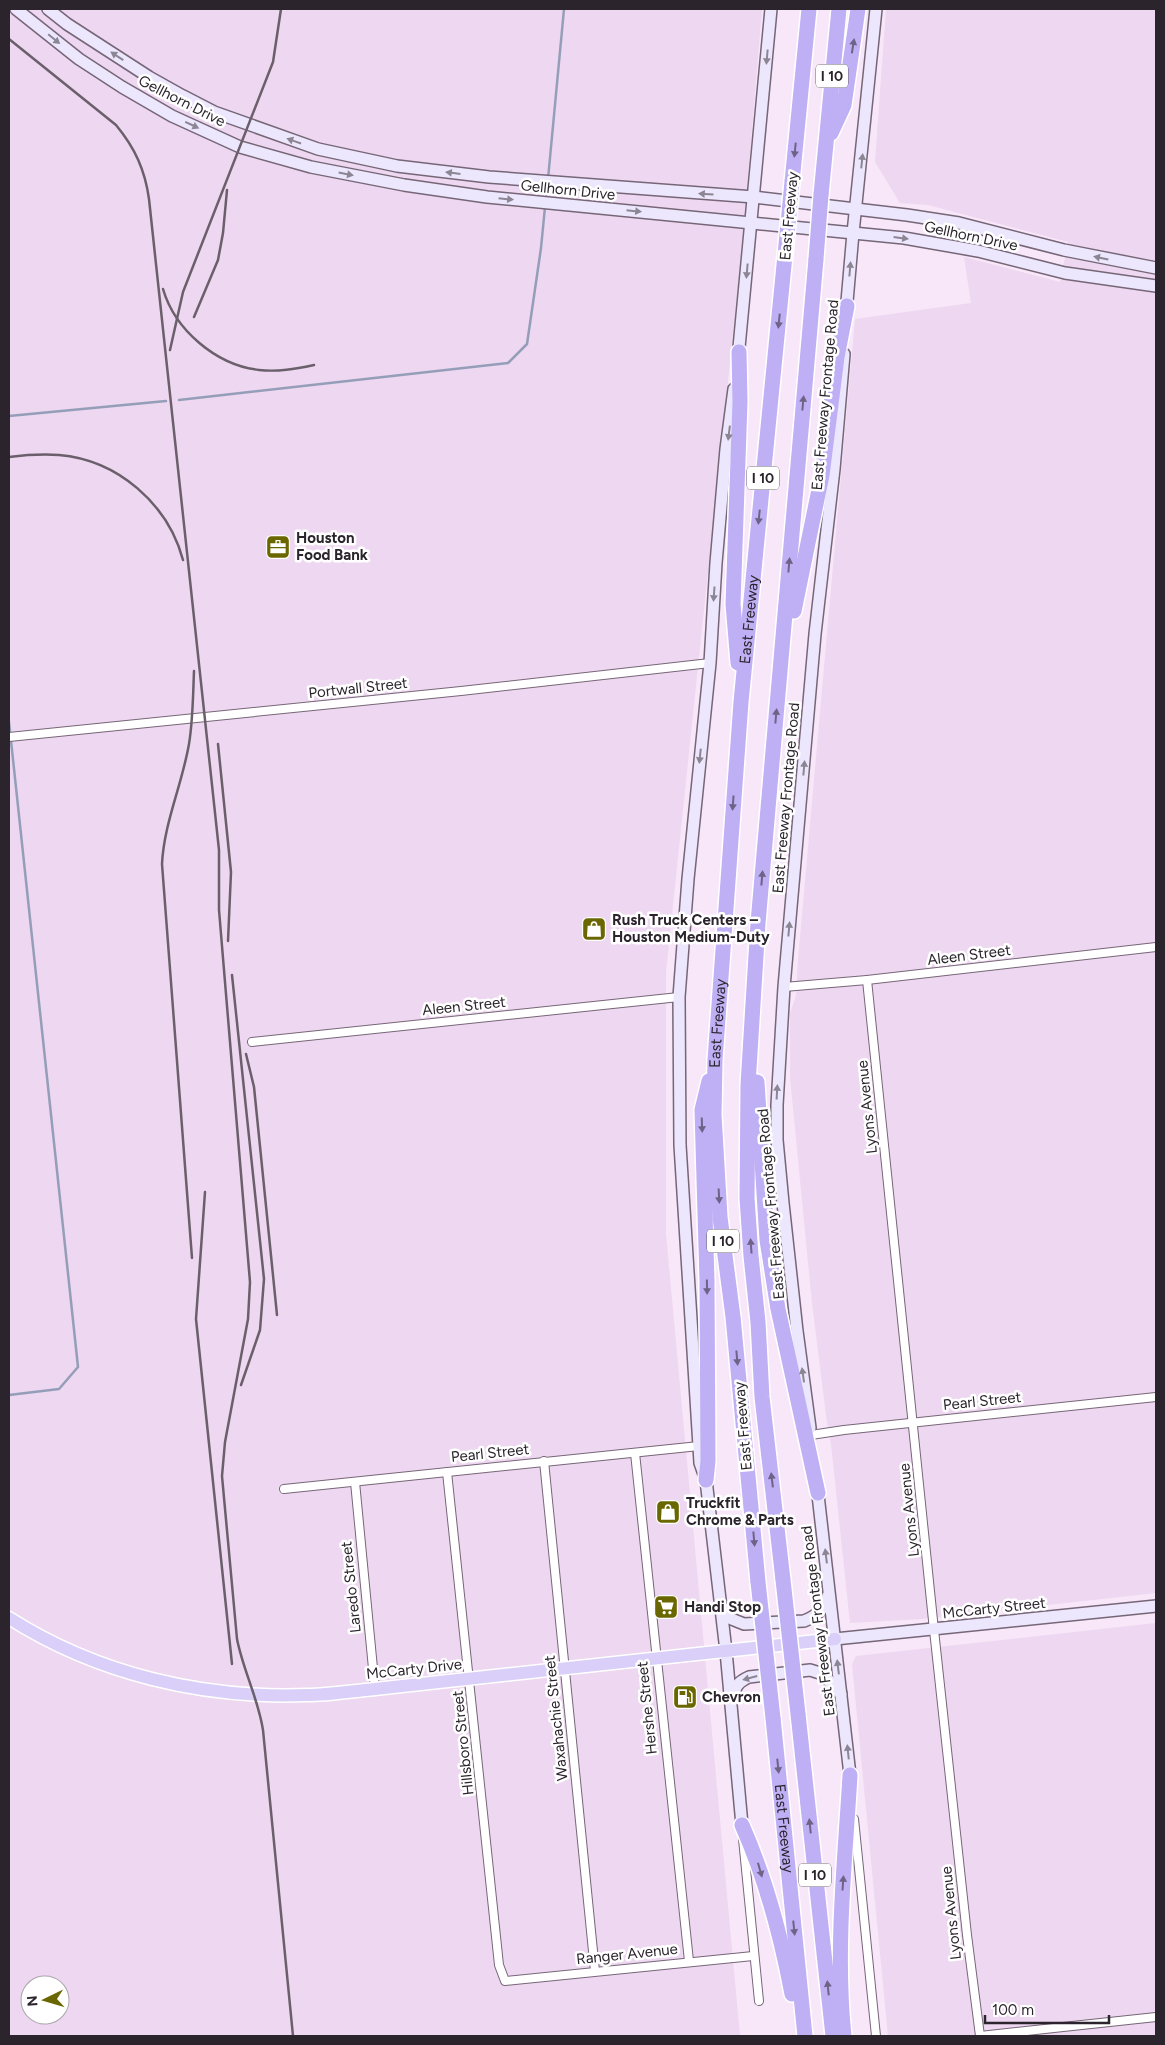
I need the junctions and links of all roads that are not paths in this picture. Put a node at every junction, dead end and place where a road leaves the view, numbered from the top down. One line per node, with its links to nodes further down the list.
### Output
1 (16, 9): 9 (main road, Gellhorn Drive, one-way to 9)
2 (48, 9): 8 (main road, Gellhorn Drive)
3 (771, 9): 20 (main road, one-way to 20)
4 (807, 9): 33 (highway, East Freeway / I 10, one-way to 33, bridge)
5 (839, 9): 12 (highway, East Freeway / I 10)
6 (858, 9): 12 (highway, one-way to 6)
7 (876, 9): 22 (main road, East Freeway Frontage Road, one-way to 7)
8 (95, 42): 9 (main road); 10 (main road, Gellhorn Drive, one-way to 8)
9 (81, 60): 11 (main road, Gellhorn Drive, one-way to 11)
10 (214, 112): 11 (main road); 13 (main road, Gellhorn Drive, one-way to 10)
11 (208, 133): 14 (main road, Gellhorn Drive)
12 (826, 143): 32 (highway, East Freeway / I 10, one-way to 12, bridge)
13 (318, 149): 14 (main road); 15 (main road, Gellhorn Drive)
14 (311, 167): 17 (main road, Gellhorn Drive, one-way to 17)
15 (417, 168): 16 (main road, Gellhorn Drive, one-way to 15); 17 (main road)
16 (490, 177): 18 (main road, Gellhorn Drive); 19 (main road)
17 (413, 186): 19 (main road, Gellhorn Drive)
18 (616, 187): 20 (main road, Gellhorn Drive, one-way to 18); 21 (main road)
19 (487, 197): 21 (main road, Gellhorn Drive, one-way to 21)
20 (754, 197): 22 (main road, Gellhorn Drive); 23 (main road)
21 (612, 209): 23 (main road, Gellhorn Drive, one-way to 23)
22 (856, 210): 24 (main road, Gellhorn Drive); 25 (main road, East Freeway Frontage Road)
23 (751, 223): 25 (main road, Gellhorn Drive); 30 (main road, one-way to 30)
24 (995, 232): 26 (main road); 27 (main road, Gellhorn Drive, one-way to 24)
25 (853, 233): 26 (main road, Gellhorn Drive, one-way to 26); 29 (main road, East Freeway Frontage Road, one-way to 25)
26 (988, 253): 28 (main road, Gellhorn Drive)
27 (1156, 268)
28 (1156, 286)
29 (847, 306): 32 (highway); 37 (main road, East Freeway Frontage Road, one-way to 29)
30 (739, 352): 31 (main road, one-way to 31); 33 (highway)
31 (710, 664): 34 (street, Portwall Street); 39 (main road, one-way to 39)
32 (779, 684): 38 (highway, East Freeway / I 10, one-way to 32)
33 (741, 702): 41 (highway, East Freeway / I 10, one-way to 41)
34 (9, 737)
35 (1156, 947): 36 (street, Aleen Street)
36 (868, 980): 37 (street, Aleen Street); 43 (street, Lyons Avenue)
37 (784, 987): 44 (main road, East Freeway Frontage Road, one-way to 37)
38 (752, 996): 52 (highway); 76 (highway, East Freeway / I 10, one-way to 38, bridge)
39 (679, 997): 40 (street, Aleen Street); 45 (main road)
40 (252, 1042)
41 (715, 1060): 49 (highway, one-way to 49); 75 (highway, East Freeway / I 10, one-way to 75, bridge)
42 (1156, 1397): 43 (street, Pearl Street)
43 (914, 1422): 44 (street, Pearl Street); 57 (street, Lyons Avenue)
44 (811, 1435): 52 (main road, East Freeway Frontage Road)
45 (699, 1446): 46 (street, Pearl Street); 49 (main road)
46 (635, 1452): 47 (street, Pearl Street); 60 (street, Hershe Street)
47 (544, 1462): 48 (street, Pearl Street); 61 (street, Waxahachie Street)
48 (447, 1472): 50 (street, Pearl Street); 62 (street, Hillsboro Street)
49 (706, 1480): 54 (main road)
50 (355, 1482): 51 (street, Pearl Street); 63 (street, Laredo Street)
51 (284, 1489)
52 (818, 1493): 53 (main road, East Freeway Frontage Road, one-way to 52)
53 (830, 1588): 54 (main road); 58 (main road, East Freeway Frontage Road)
54 (721, 1606): 59 (main road)
55 (1156, 1606): 57 (main road, McCarty Street)
56 (9, 1618): 63 (main road, McCarty Drive)
57 (934, 1630): 58 (main road, McCarty Street); 79 (street, Lyons Avenue)
58 (834, 1639): 59 (main road, McCarty Drive); 64 (main road, East Freeway Frontage Road, one-way to 58)
59 (726, 1651): 60 (main road, McCarty Drive); 65 (main road)
60 (656, 1658): 61 (main road, McCarty Drive); 69 (street, Hershe Street)
61 (565, 1669): 62 (main road, McCarty Drive); 70 (street, Waxahachie Street)
62 (470, 1679): 63 (main road, McCarty Drive); 71 (street, Hillsboro Street)
63 (375, 1689)
64 (841, 1694): 65 (main road, one-way to 65); 66 (main road, East Freeway Frontage Road, one-way to 64)
65 (731, 1708): 67 (main road)
66 (850, 1775): 77 (highway, one-way to 66); 78 (street, East Freeway Frontage Road)
67 (742, 1825): 68 (street); 74 (highway, one-way to 74)
68 (753, 1956): 69 (street, Ranger Avenue); 72 (street)
69 (689, 1961): 70 (street, Ranger Avenue)
70 (595, 1971): 71 (street, Ranger Avenue)
71 (505, 1981)
72 (759, 2002)
73 (1156, 2017): 79 (street)
74 (800, 2036)
75 (805, 2036)
76 (833, 2036)
77 (844, 2036)
78 (876, 2036)
79 (980, 2036)

